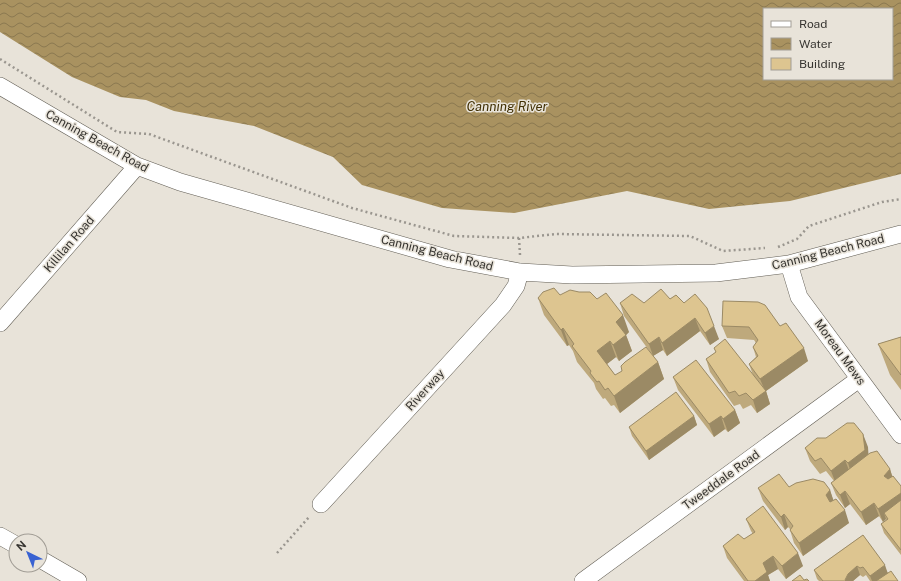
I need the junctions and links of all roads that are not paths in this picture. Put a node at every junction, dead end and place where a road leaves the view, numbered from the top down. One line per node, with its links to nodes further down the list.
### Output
1 (0, 86): 2 (street, Canning Beach Road)
2 (137, 166): 5 (street, Canning Beach Road); 6 (street, Killilan Road)
3 (901, 234): 4 (street, Canning Beach Road)
4 (789, 264): 5 (street, Canning Beach Road); 7 (street, Moreau Mews)
5 (520, 272): 9 (street, Riverway)
6 (0, 323)
7 (859, 379): 8 (street, Moreau Mews); 12 (street, Tweeddale Road)
8 (901, 435)
9 (321, 504)
10 (48, 564): 11 (street)
11 (78, 581)
12 (583, 581)

